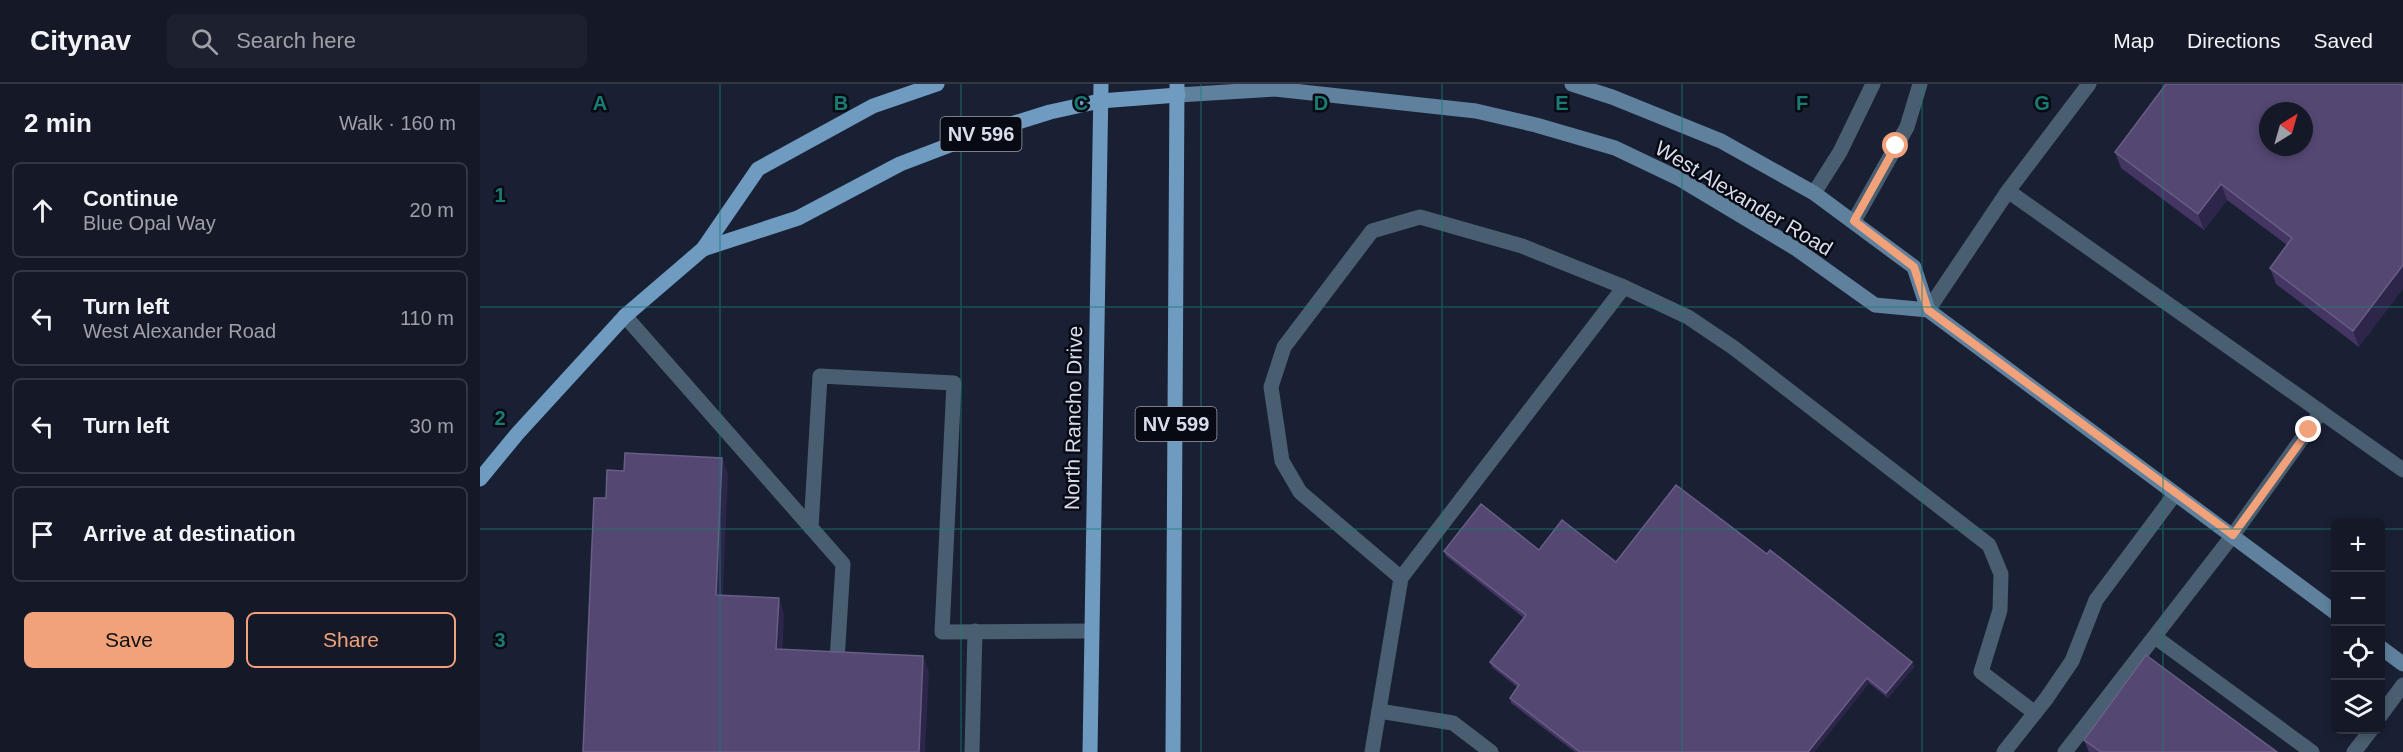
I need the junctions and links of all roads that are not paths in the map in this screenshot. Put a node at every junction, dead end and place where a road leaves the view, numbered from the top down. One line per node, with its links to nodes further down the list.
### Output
1 (937, 84): 12 (main road, NV 596)
2 (1101, 84): 8 (main road, North Rancho Drive)
3 (1572, 84): 10 (main road, West Alexander Road)
4 (1872, 84): 10 (street)
5 (1920, 84): 11 (street)
6 (2089, 84): 9 (street)
7 (1178, 90): 8 (main road, NV 596); 14 (main road, West Alexander Road); 37 (main road, NV 599)
8 (1100, 101): 12 (main road, NV 596); 24 (main road, North Rancho Drive)
9 (2008, 191): 14 (street); 16 (street)
10 (1814, 193): 11 (main road, West Alexander Road)
11 (1854, 221): 14 (main road, West Alexander Road)
12 (703, 249): 15 (main road, NV 596)
13 (1624, 288): 22 (street); 22 (street); 33 (street)
14 (1928, 310): 19 (main road)
15 (625, 316): 18 (main road, NV 596); 20 (street)
16 (2321, 412): 17 (street); 21 (street)
17 (2403, 470)
18 (480, 480)
19 (2175, 494): 21 (main road); 33 (street)
20 (811, 528): 25 (street); 28 (street)
21 (2233, 535): 23 (main road); 26 (street)
22 (1401, 578): 32 (street)
23 (2331, 609)
24 (1091, 631): 25 (street); 36 (main road, North Rancho Drive)
25 (975, 632): 35 (street)
26 (2155, 637): 41 (street); 42 (street)
27 (2385, 651): 29 (main road)
28 (837, 661)
29 (2403, 664)
30 (2403, 685): 31 (street)
31 (2385, 709)
32 (1378, 711): 38 (street); 39 (street)
33 (2035, 713): 40 (street)
34 (2367, 734): 43 (street)
35 (972, 752)
36 (1090, 752)
37 (1173, 752)
38 (1371, 752)
39 (1491, 752)
40 (2004, 752)
41 (2065, 752)
42 (2312, 752)
43 (2354, 752)

